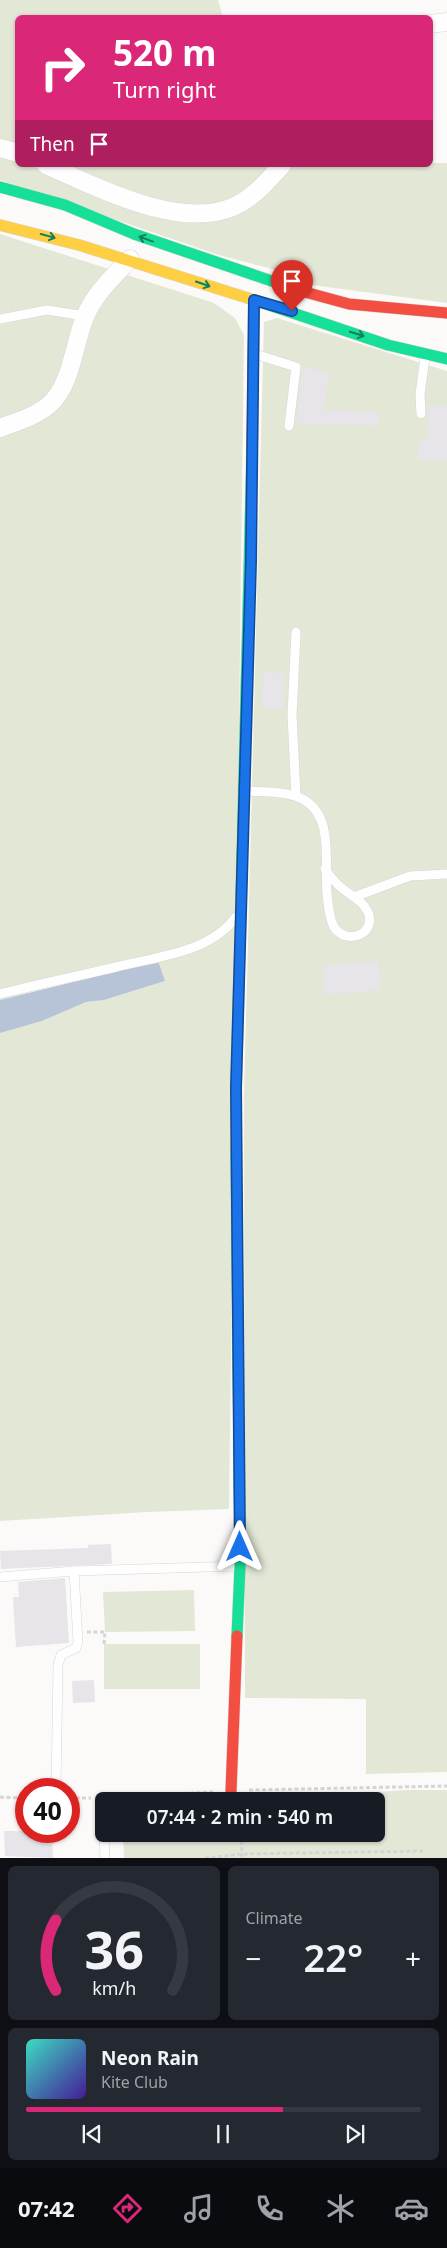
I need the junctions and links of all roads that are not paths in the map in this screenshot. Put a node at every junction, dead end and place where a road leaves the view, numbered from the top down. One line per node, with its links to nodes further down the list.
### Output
1 (447, 22): 2 (street)
2 (433, 24)
3 (0, 148): 4 (street)
4 (15, 152)
5 (51, 167): 6 (street)
6 (280, 167)
7 (0, 188): 11 (street, one-way to 7)
8 (0, 225): 9 (street, one-way to 9)
9 (130, 259): 10 (street, one-way to 10); 12 (street)
10 (254, 300): 14 (street); 15 (street, one-way to 15)
11 (447, 313)
12 (85, 316): 13 (lane); 19 (street)
13 (0, 319)
14 (253, 353): 18 (lane); 21 (street)
15 (425, 355): 16 (street); 17 (lane)
16 (447, 359)
17 (421, 414)
18 (289, 426)
19 (0, 428)
20 (296, 632): 22 (lane)
21 (245, 791): 22 (lane); 26 (street)
22 (296, 796): 23 (lane)
23 (325, 869): 25 (lane); 25 (lane)
24 (447, 874): 25 (lane)
25 (354, 897)
26 (242, 907): 27 (lane); 28 (street)
27 (0, 994)
28 (240, 1566): 29 (lane); 32 (street)
29 (74, 1571): 30 (lane); 31 (lane)
30 (0, 1576)
31 (56, 1778)
32 (231, 1792)
33 (104, 1842): 34 (lane)
34 (105, 1858)

